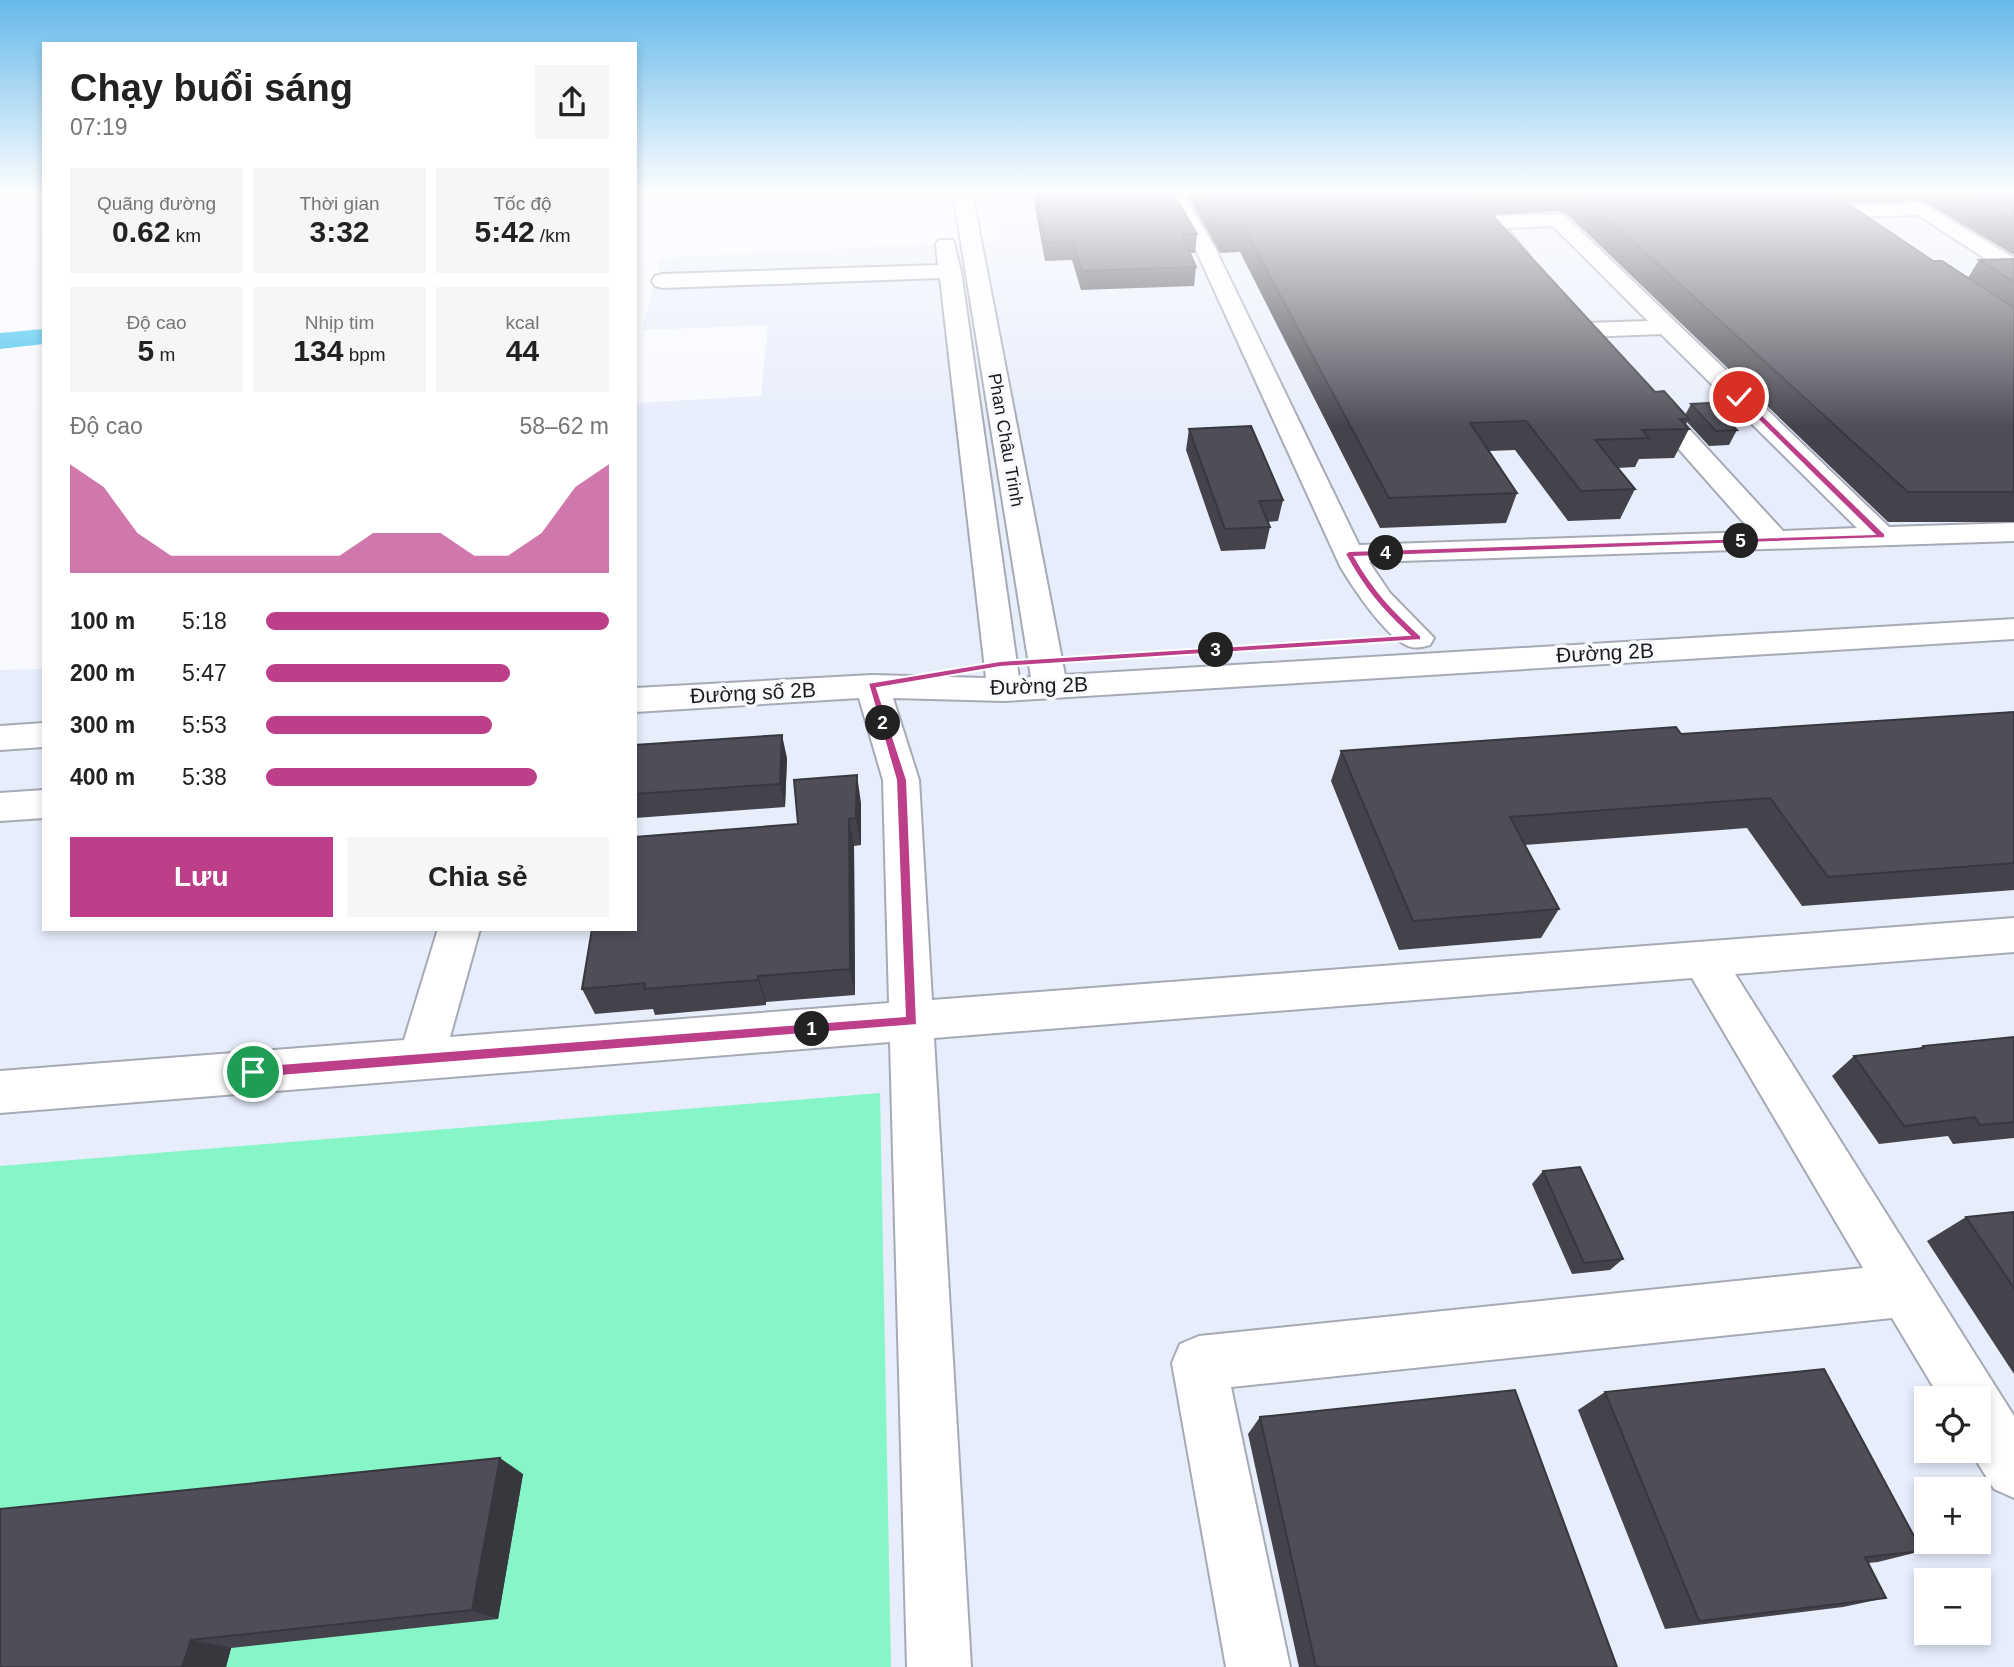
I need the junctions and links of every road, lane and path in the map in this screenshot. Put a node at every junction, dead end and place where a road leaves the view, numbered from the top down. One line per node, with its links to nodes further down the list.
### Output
1 (950, 271): 5 (street); 19 (street, Phan Châu Trinh)
2 (976, 271): 18 (street, Phan Châu Trinh)
3 (1216, 271): 14 (street)
4 (1610, 271): 7 (street)
5 (663, 281)
6 (1569, 310): 8 (street)
7 (1668, 327): 8 (street); 12 (street)
8 (1586, 330): 9 (street)
9 (1604, 350)
10 (1631, 380): 13 (street)
11 (2014, 532): 12 (street)
12 (1881, 536): 13 (street)
13 (1775, 540): 14 (street)
14 (1349, 554): 17 (street)
15 (2014, 605): 17 (street, Đường 2B)
16 (2014, 629): 18 (street, Đường 2B)
17 (1418, 638): 18 (street, Đường 2B)
18 (1048, 674): 19 (street, Đường 2B)
19 (1002, 677): 20 (street, Đường 2B)
20 (872, 686): 21 (street, Đường số 2B); 29 (street)
21 (637, 700)
22 (42, 735): 23 (street)
23 (0, 738)
24 (42, 804): 25 (street)
25 (0, 807)
26 (458, 931): 30 (street)
27 (2014, 935): 28 (street)
28 (1703, 959): 29 (street); 32 (street)
29 (912, 1021): 30 (street); 36 (street)
30 (421, 1059): 31 (street)
31 (0, 1092)
32 (1905, 1290): 33 (street); 37 (street)
33 (1964, 1386)
34 (1991, 1432): 35 (street)
35 (2014, 1469)
36 (939, 1667)
37 (1258, 1667)

